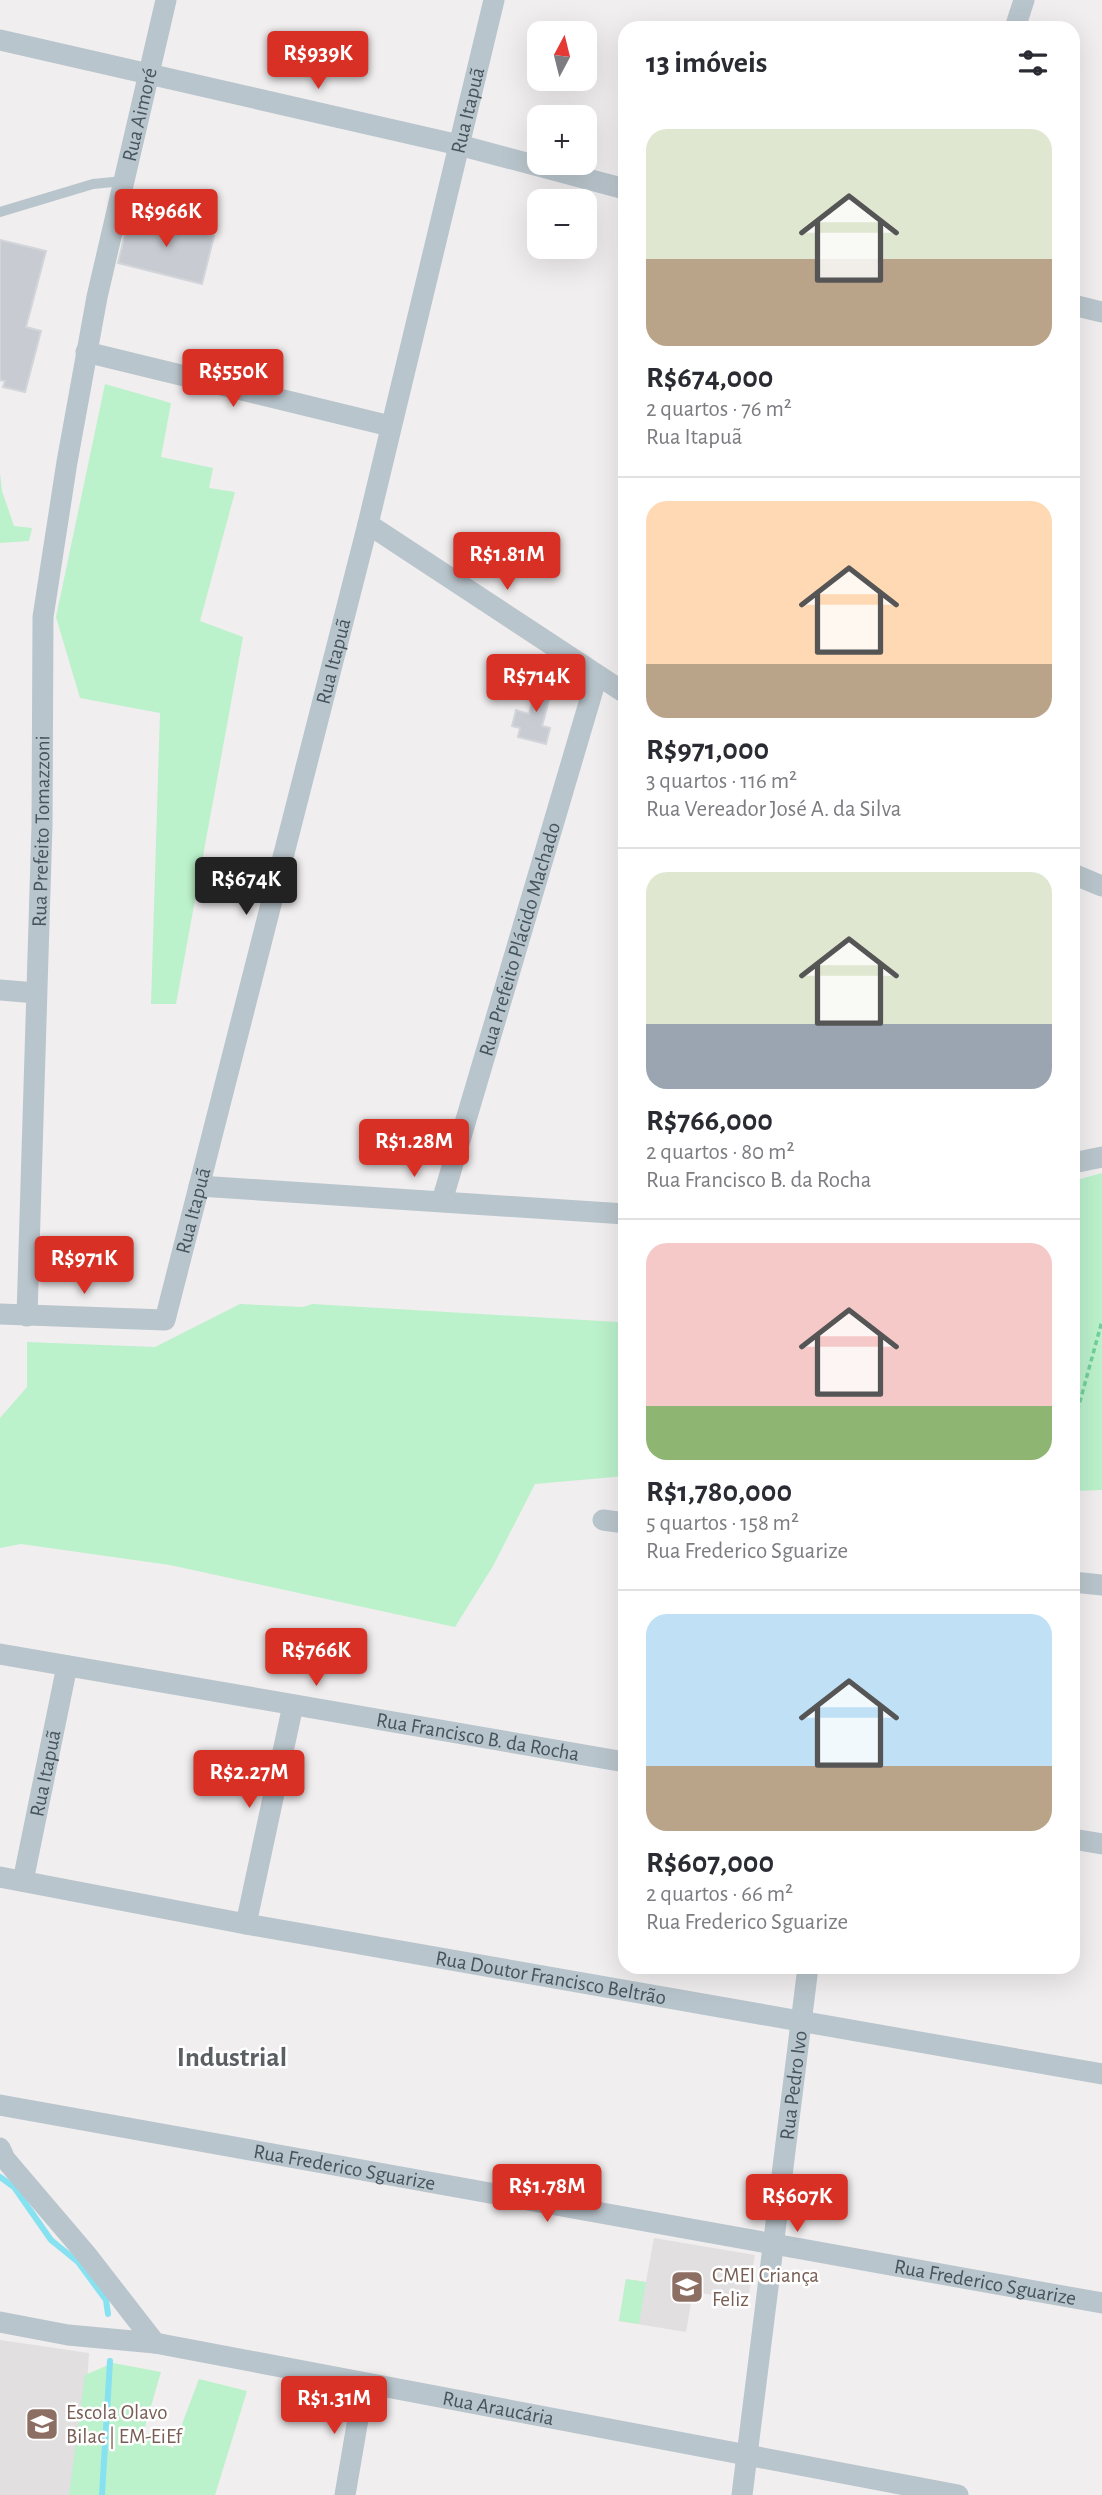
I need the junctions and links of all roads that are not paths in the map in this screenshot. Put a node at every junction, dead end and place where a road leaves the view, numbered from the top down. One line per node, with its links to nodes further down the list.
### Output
1 (166, 0): 6 (street, Rua Aimoré)
2 (494, 0): 7 (street, Rua Itapuã)
3 (1024, 0): 4 (street)
4 (1017, 21)
5 (0, 40): 6 (street)
6 (148, 73): 7 (street); 8 (street, Rua Aimoré)
7 (459, 145): 9 (street); 14 (street, Rua Itapuã)
8 (123, 181): 10 (lane); 13 (street, Rua Aimoré)
9 (618, 187)
10 (0, 212)
11 (1080, 306): 12 (street)
12 (1102, 312)
13 (86, 352): 14 (street); 21 (street, Rua Prefeito Tomazzoni)
14 (390, 426): 15 (street, Rua Itapuã)
15 (368, 524): 16 (street); 24 (street, Rua Itapuã)
16 (597, 676): 17 (street); 25 (street, Rua Prefeito Plácido Machado)
17 (618, 689)
18 (1080, 877): 19 (street)
19 (1102, 886)
20 (0, 990): 21 (street)
21 (36, 993): 28 (street, Rua Prefeito Tomazzoni)
22 (1102, 1157): 23 (street)
23 (1080, 1162)
24 (199, 1186): 25 (street); 28 (street, Rua Itapuã)
25 (442, 1201): 26 (street)
26 (618, 1214)
27 (0, 1314): 28 (street)
28 (27, 1316)
29 (603, 1520): 30 (street)
30 (618, 1522)
31 (1080, 1583): 32 (street)
32 (1102, 1585)
33 (0, 1654): 34 (street, Rua Francisco B. da Rocha)
34 (67, 1666): 35 (street, Rua Francisco B. da Rocha); 40 (street, Rua Itapuã)
35 (293, 1705): 36 (street, Rua Francisco B. da Rocha); 41 (street)
36 (618, 1761)
37 (1080, 1840): 38 (street)
38 (1102, 1844)
39 (0, 1877): 40 (street, Rua Doutor Francisco Beltrão)
40 (23, 1881): 41 (street, Rua Doutor Francisco Beltrão)
41 (246, 1924): 43 (street, Rua Doutor Francisco Beltrão)
42 (807, 1974): 43 (street, Rua Pedro Ivo)
43 (803, 2020): 44 (street, Rua Doutor Francisco Beltrão); 47 (street, Rua Pedro Ivo)
44 (1102, 2074)
45 (0, 2105): 47 (street, Rua Frederico Sguarize)
46 (0, 2148): 50 (street)
47 (775, 2243): 48 (street, Rua Frederico Sguarize); 52 (street, Rua Pedro Ivo)
48 (1102, 2303)
49 (0, 2322): 50 (street, Rua Araucária)
50 (155, 2343): 51 (street, Rua Araucária)
51 (364, 2384): 52 (street, Rua Araucária); 54 (street)
52 (748, 2456): 53 (street, Rua Araucária); 55 (street, Rua Pedro Ivo)
53 (944, 2494)
54 (345, 2495)
55 (742, 2495)

